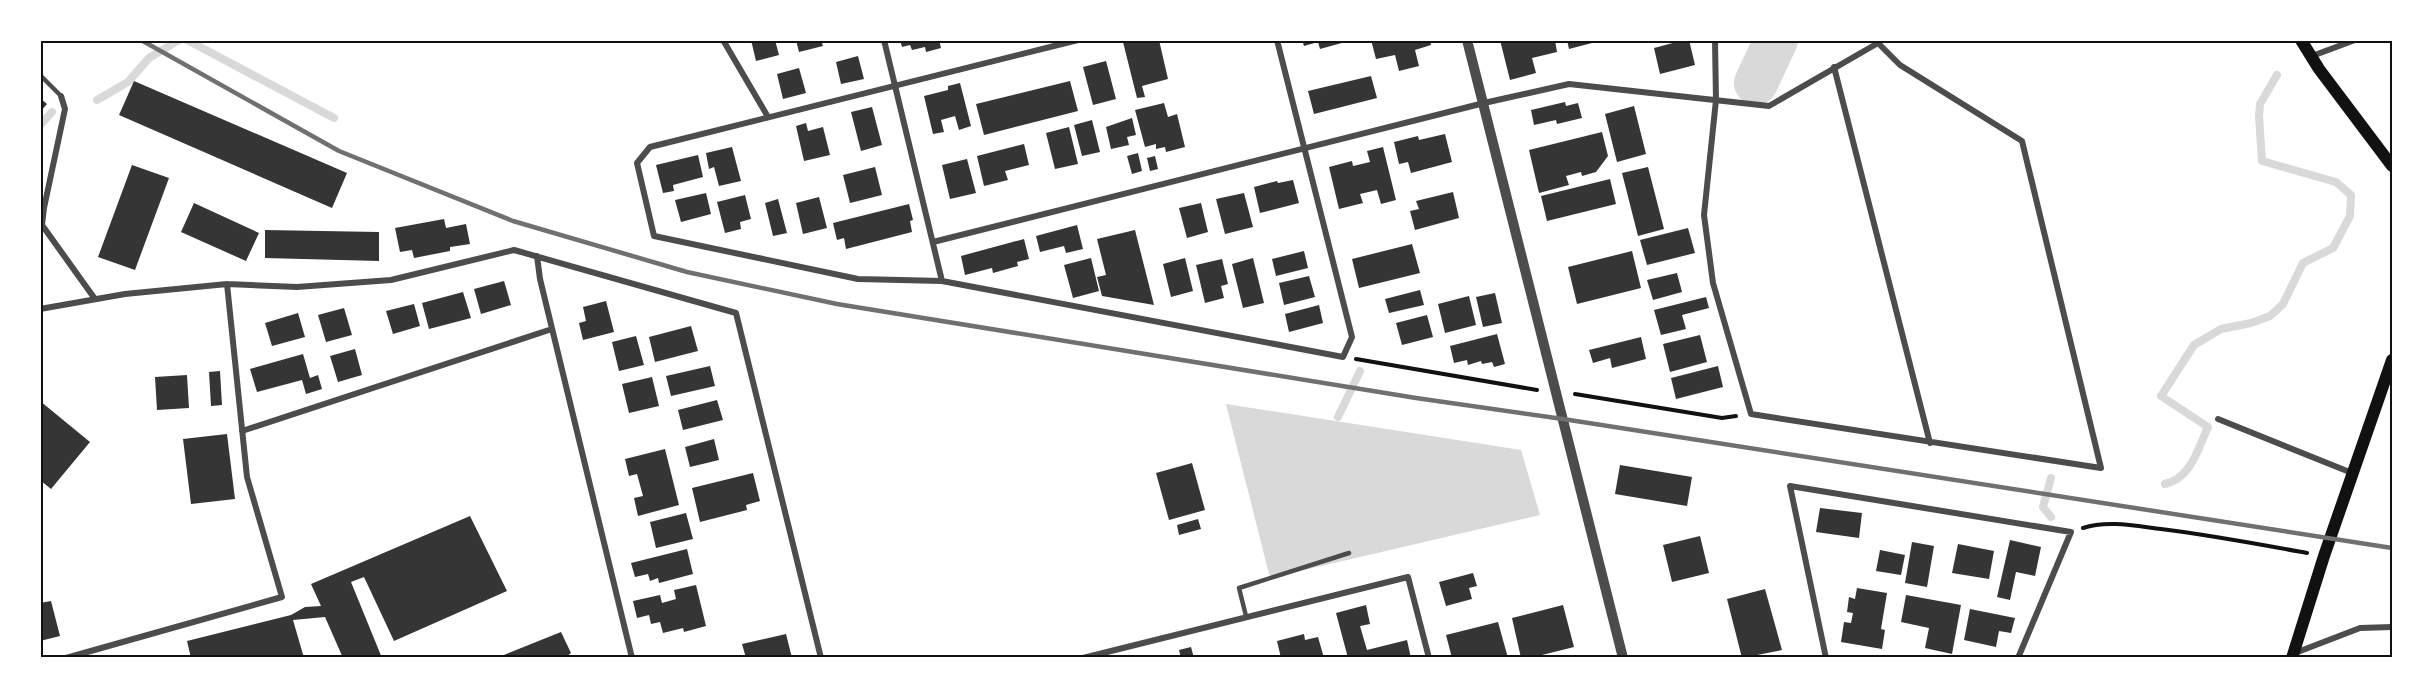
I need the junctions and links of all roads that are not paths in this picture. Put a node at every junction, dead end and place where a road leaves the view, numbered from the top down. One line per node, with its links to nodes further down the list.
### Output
1 (723, 40): 16 (street)
2 (884, 40): 12 (street)
3 (1078, 40): 12 (street)
4 (1277, 40): 17 (street)
5 (1467, 40): 15 (street)
6 (1715, 40): 14 (street)
7 (2301, 40): 9 (main road)
8 (2355, 40): 9 (street)
9 (2311, 57): 18 (main road)
10 (1834, 67): 14 (street); 29 (street); 29 (street)
11 (40, 75): 13 (lane)
12 (895, 86): 16 (street); 19 (street)
13 (61, 96): 23 (street)
14 (1716, 100): 15 (street); 29 (street)
15 (1484, 103): 17 (street); 40 (street)
16 (768, 117): 21 (street)
17 (1304, 148): 19 (street); 21 (street)
18 (2392, 166)
19 (933, 242): 21 (street)
20 (537, 256): 22 (street); 25 (street); 37 (street)
21 (942, 281)
22 (227, 284): 23 (street); 28 (street)
23 (95, 299): 24 (street)
24 (40, 309)
25 (552, 329): 28 (street); 36 (street)
26 (2392, 360): 30 (main road)
27 (2218, 419): 30 (street)
28 (242, 431): 35 (street)
29 (1930, 443)
30 (2353, 473): 34 (main road)
31 (1349, 553): 32 (lane)
32 (1246, 616): 38 (street); 39 (street)
33 (2392, 627): 34 (street)
34 (2293, 655)
35 (66, 657)
36 (632, 657)
37 (821, 657)
38 (1083, 657)
39 (1429, 657)
40 (1623, 657)
41 (1826, 657): 42 (street)
42 (2018, 657)

